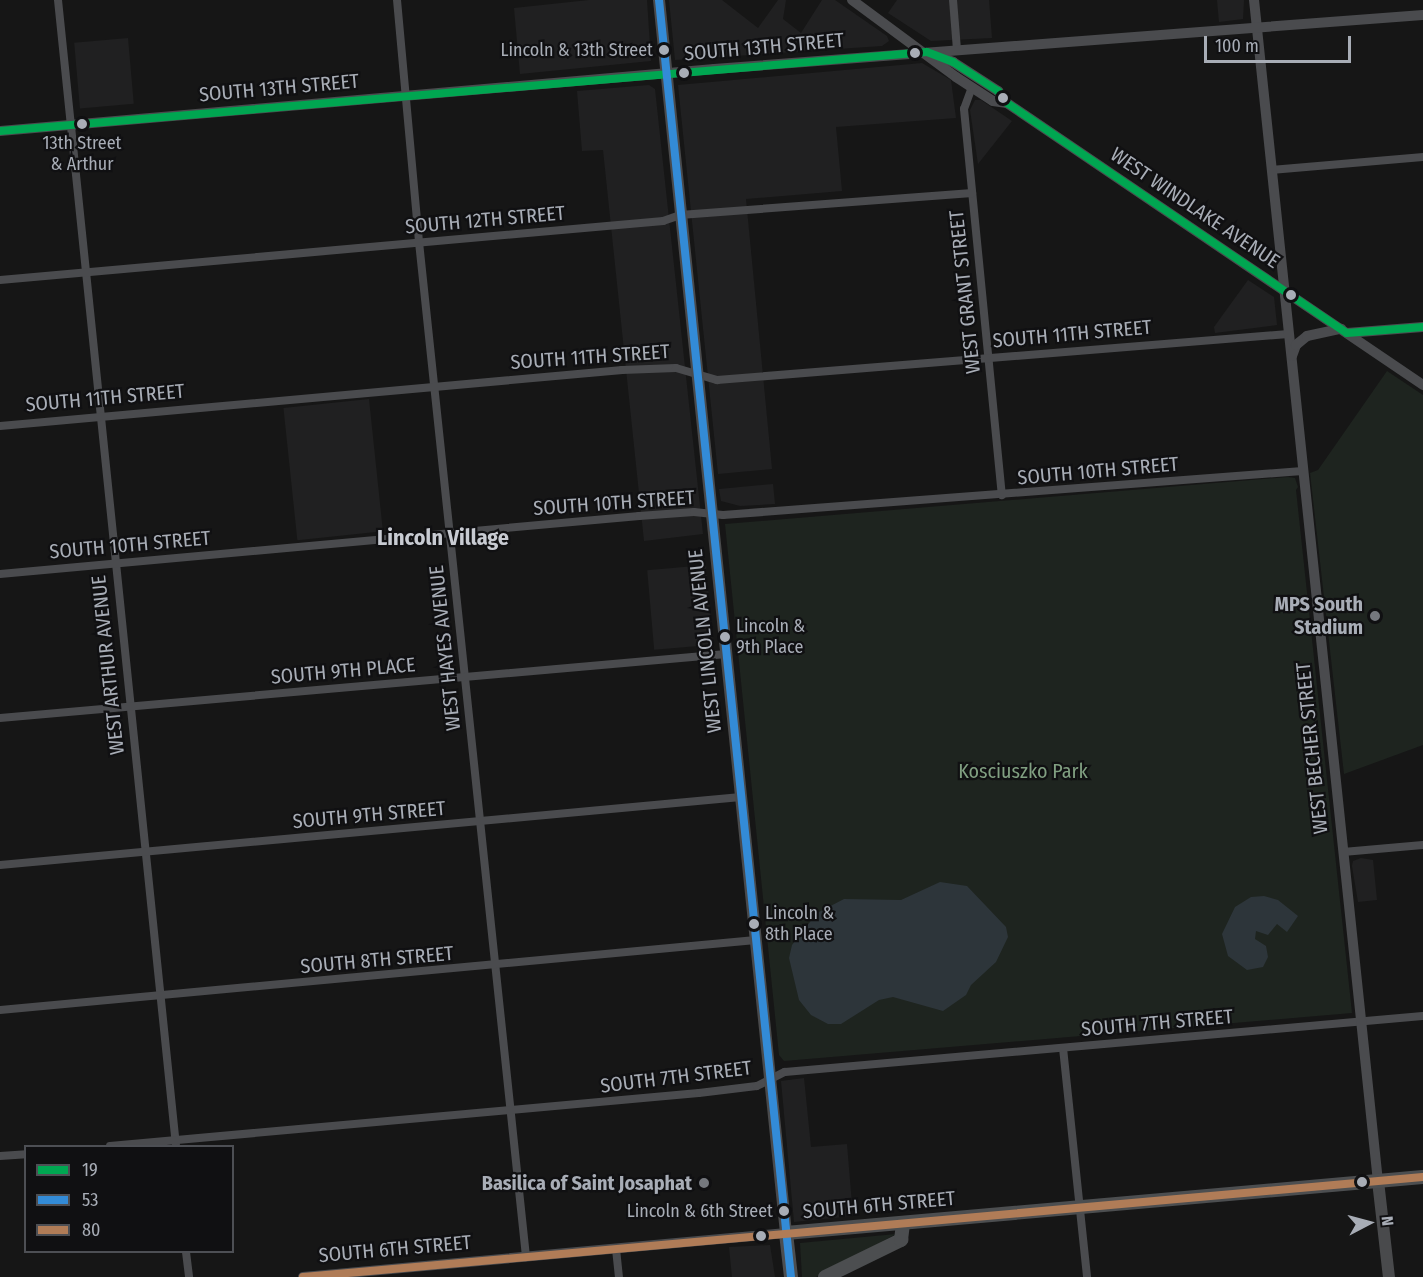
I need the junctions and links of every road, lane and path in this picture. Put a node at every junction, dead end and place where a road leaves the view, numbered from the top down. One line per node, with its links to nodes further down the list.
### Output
1 (58, 0): 15 (street, WEST ARTHUR AVENUE)
2 (397, 0): 13 (street, WEST HAYES AVENUE)
3 (659, 0): 11 (main road, WEST LINCOLN AVENUE)
4 (852, 0): 10 (street, WEST WINDLAKE AVENUE)
5 (952, 0): 9 (street)
6 (1254, 0): 8 (street, WEST BECHER STREET)
7 (1423, 15): 8 (street, SOUTH 13TH STREET)
8 (1256, 27): 9 (street, SOUTH 13TH STREET); 18 (street, WEST BECHER STREET)
9 (957, 50): 10 (street, SOUTH 13TH STREET)
10 (927, 52): 11 (street, SOUTH 13TH STREET); 12 (street, WEST WINDLAKE AVENUE); 14 (street, WEST WINDLAKE AVENUE)
11 (665, 73): 13 (street, SOUTH 13TH STREET); 20 (main road, WEST LINCOLN AVENUE)
12 (972, 87): 14 (street, WEST WINDLAKE AVENUE); 19 (street, WEST GRANT STREET)
13 (405, 95): 15 (street, SOUTH 13TH STREET); 21 (street, WEST HAYES AVENUE)
14 (1007, 104): 24 (street, WEST WINDLAKE AVENUE)
15 (69, 125): 16 (street, SOUTH 13TH STREET); 22 (street, WEST ARTHUR AVENUE)
16 (0, 131)
17 (1423, 157): 18 (street)
18 (1271, 170): 24 (street, WEST BECHER STREET)
19 (972, 193): 20 (street, SOUTH 12TH STREET); 28 (street, WEST GRANT STREET)
20 (680, 215): 21 (street, SOUTH 12TH STREET); 30 (main road, WEST LINCOLN AVENUE)
21 (418, 242): 22 (street, SOUTH 12TH STREET); 32 (street, WEST HAYES AVENUE)
22 (84, 272): 23 (street, SOUTH 12TH STREET); 33 (street, WEST ARTHUR AVENUE)
23 (0, 280)
24 (1283, 289): 26 (street, WEST WINDLAKE AVENUE); 27 (street, WEST BECHER STREET)
25 (1423, 327): 26 (street)
26 (1344, 331): 29 (street); 31 (street, WEST WINDLAKE AVENUE)
27 (1288, 334): 28 (street, SOUTH 11TH STREET); 29 (street, WEST BECHER STREET)
28 (988, 359): 30 (street, SOUTH 11TH STREET); 36 (street, WEST GRANT STREET)
29 (1291, 359): 35 (street, WEST BECHER STREET)
30 (697, 375): 32 (street, SOUTH 11TH STREET); 37 (main road, WEST LINCOLN AVENUE)
31 (1423, 385)
32 (434, 387): 33 (street, SOUTH 11TH STREET); 38 (street, WEST HAYES AVENUE)
33 (99, 416): 34 (street, SOUTH 11TH STREET); 39 (street, WEST ARTHUR AVENUE)
34 (0, 426)
35 (1302, 471): 36 (street, SOUTH 10TH STREET); 49 (street, WEST BECHER STREET)
36 (1002, 495): 37 (street, SOUTH 10TH STREET)
37 (711, 514): 38 (street, SOUTH 10TH STREET); 41 (main road, WEST LINCOLN AVENUE)
38 (450, 532): 39 (street, SOUTH 10TH STREET); 42 (street, WEST HAYES AVENUE)
39 (114, 563): 40 (street, SOUTH 10TH STREET); 43 (street, WEST ARTHUR AVENUE)
40 (0, 574)
41 (726, 654): 42 (street, SOUTH 9TH PLACE); 45 (main road, WEST LINCOLN AVENUE)
42 (464, 676): 43 (street, SOUTH 9TH PLACE); 46 (street, WEST HAYES AVENUE)
43 (129, 707): 44 (street, SOUTH 9TH PLACE); 48 (street, WEST ARTHUR AVENUE)
44 (0, 718)
45 (741, 797): 46 (street, SOUTH 9TH STREET); 51 (main road, WEST LINCOLN AVENUE)
46 (479, 821): 48 (street, SOUTH 9TH STREET); 52 (street, WEST HAYES AVENUE)
47 (1423, 845): 49 (street)
48 (145, 852): 50 (street, SOUTH 9TH STREET); 53 (street, WEST ARTHUR AVENUE)
49 (1343, 852): 56 (street, WEST BECHER STREET)
50 (0, 865)
51 (756, 940): 52 (street, SOUTH 8TH STREET); 58 (main road, WEST LINCOLN AVENUE)
52 (495, 966): 53 (street, SOUTH 8TH STREET); 59 (street, WEST HAYES AVENUE)
53 (160, 996): 54 (street, SOUTH 8TH STREET); 60 (street, WEST ARTHUR AVENUE)
54 (0, 1010)
55 (1423, 1016): 56 (street, SOUTH 7TH STREET)
56 (1361, 1021): 57 (street, SOUTH 7TH STREET); 65 (street, WEST BECHER STREET)
57 (1063, 1048): 58 (street, SOUTH 7TH STREET); 66 (street)
58 (770, 1079): 59 (street, SOUTH 7TH STREET); 68 (main road, WEST LINCOLN AVENUE)
59 (511, 1111): 60 (street, SOUTH 7TH STREET); 71 (street, WEST HAYES AVENUE)
60 (176, 1144): 61 (street, SOUTH 7TH STREET)
61 (143, 1145)
62 (24, 1154): 63 (street)
63 (0, 1156)
64 (1423, 1177): 65 (main road, SOUTH 6TH STREET)
65 (1378, 1181): 66 (main road, SOUTH 6TH STREET); 78 (main road, WEST BECHER STREET)
66 (1078, 1207): 67 (main road, SOUTH 6TH STREET); 77 (street)
67 (903, 1223): 68 (main road, SOUTH 6TH STREET); 76 (main road)
68 (786, 1233): 69 (street, SOUTH 6TH STREET); 75 (main road, WEST LINCOLN AVENUE)
69 (616, 1249): 71 (street, SOUTH 6TH STREET); 74 (street)
70 (186, 1253): 72 (street)
71 (526, 1257): 73 (street, SOUTH 6TH STREET)
72 (189, 1277)
73 (303, 1277)
74 (619, 1277)
75 (791, 1277)
76 (825, 1277)
77 (1087, 1277)
78 (1389, 1277)

